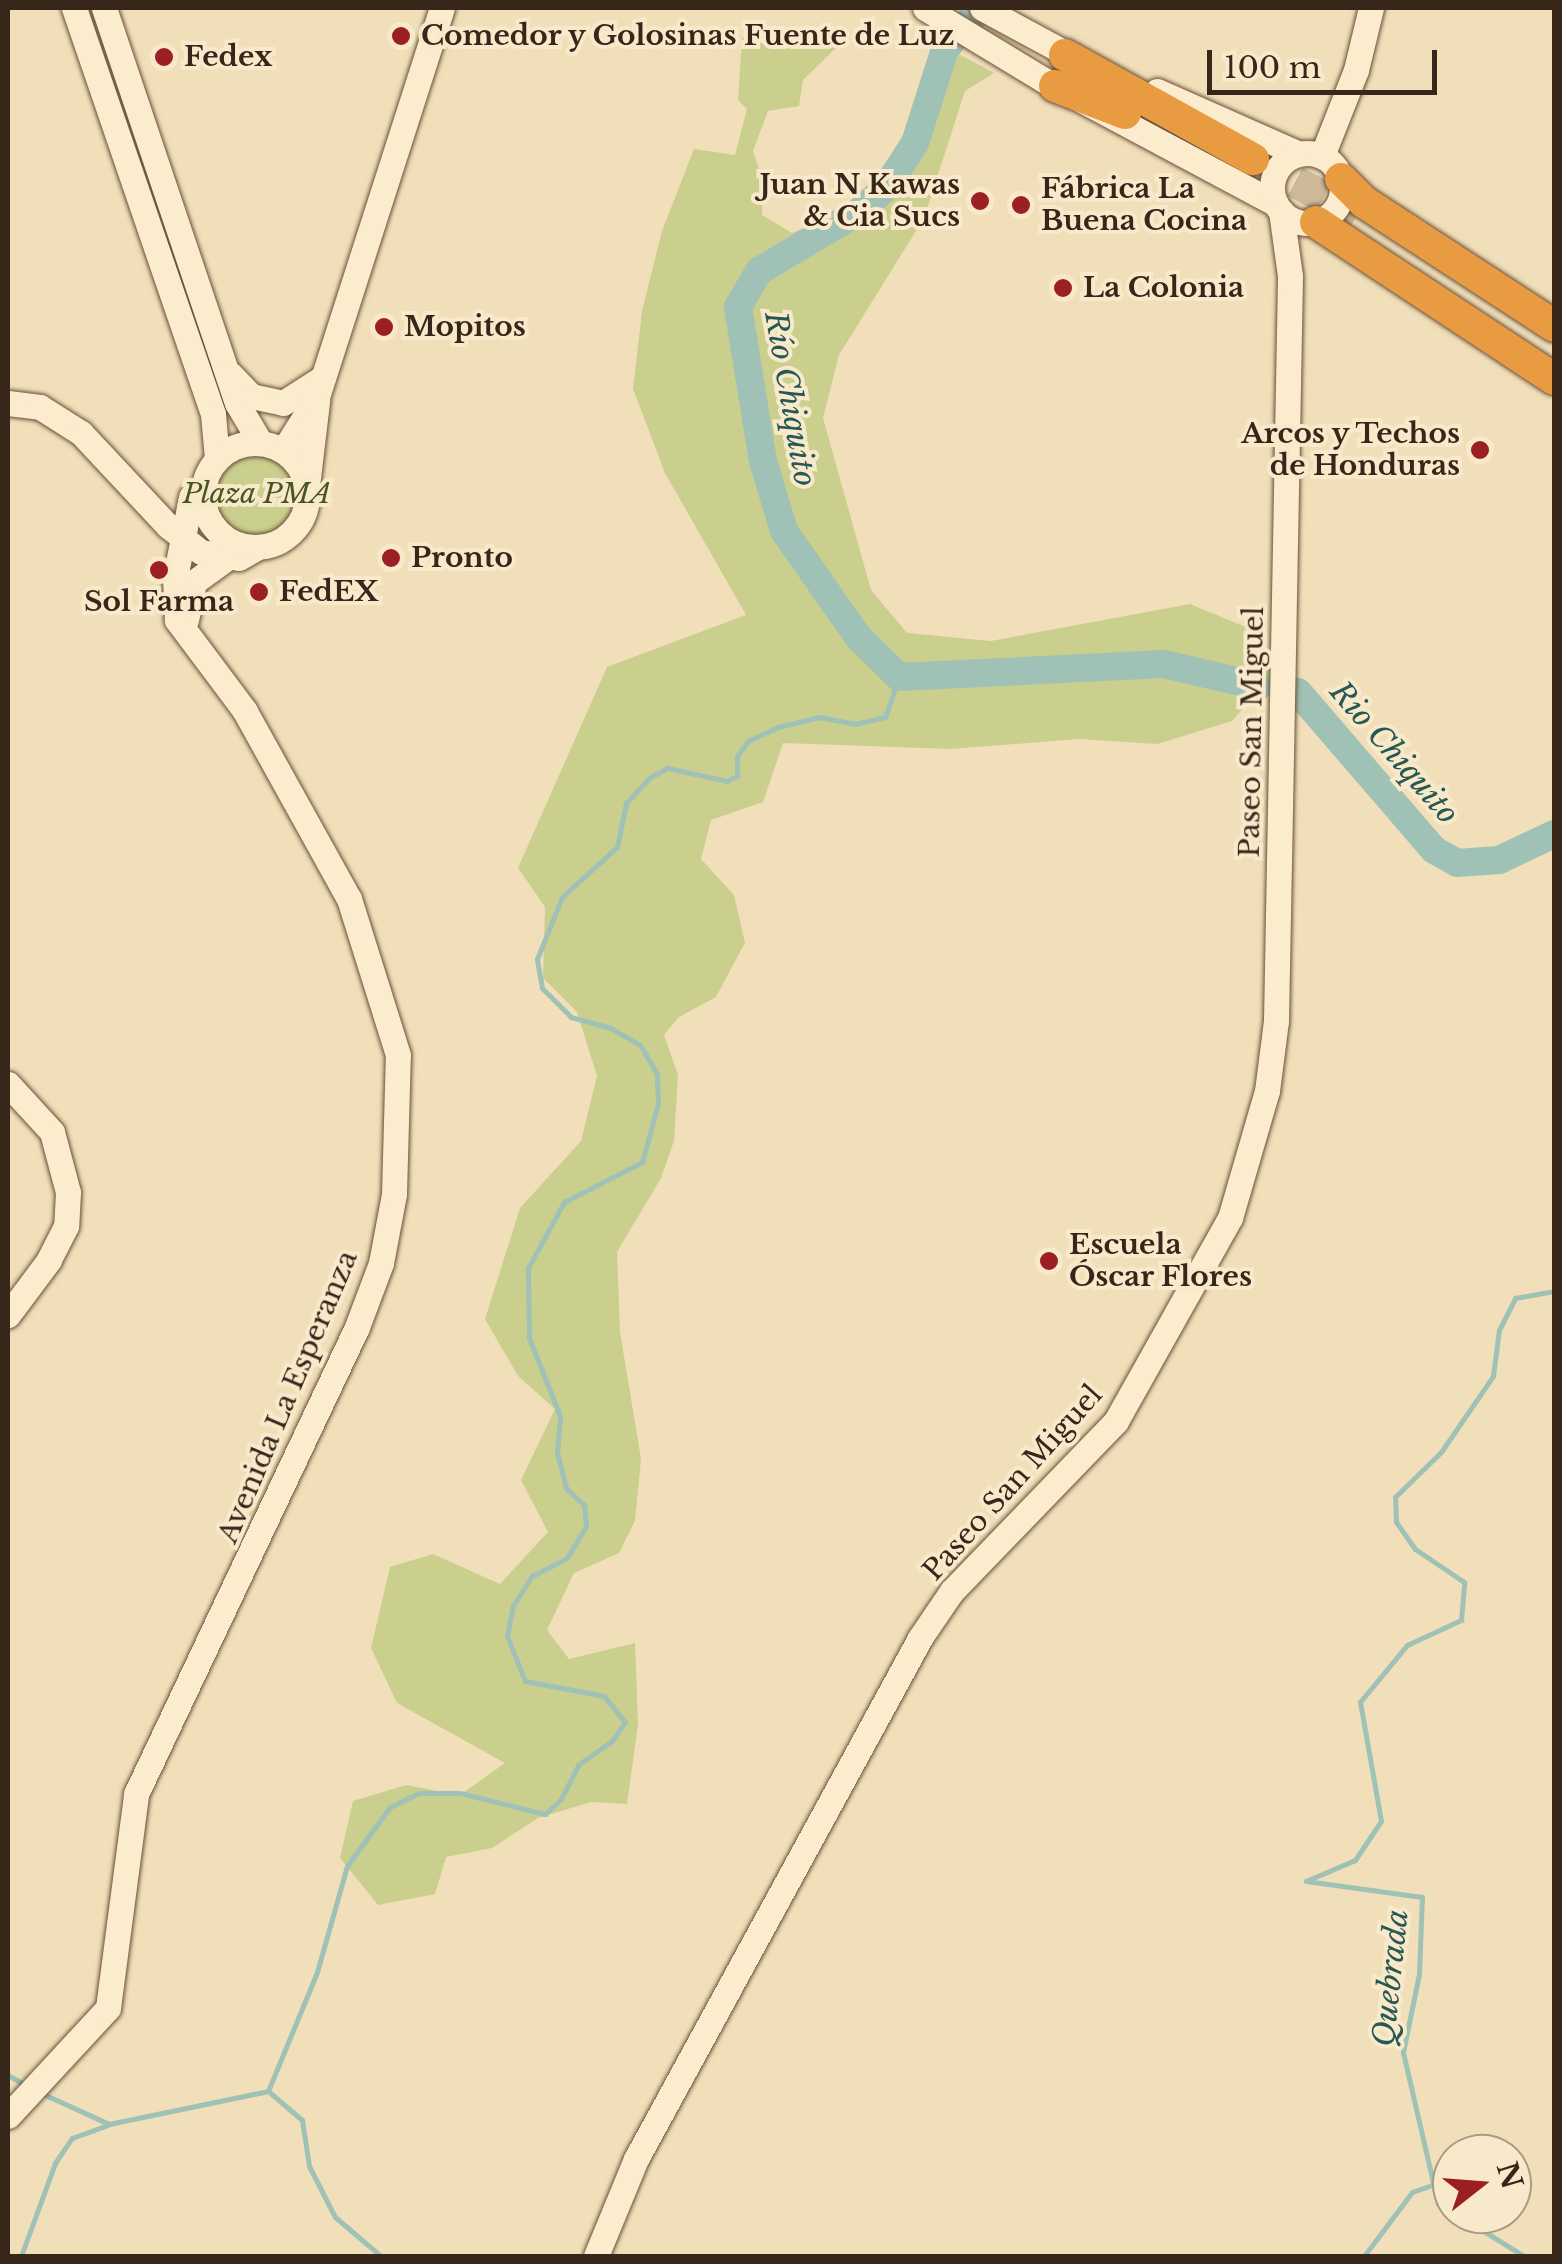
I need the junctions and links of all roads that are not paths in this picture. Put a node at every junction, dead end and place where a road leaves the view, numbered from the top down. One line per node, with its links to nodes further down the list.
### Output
1 (74, 8): 21 (street)
2 (104, 8): 15 (street)
3 (442, 8): 18 (street)
4 (925, 8): 8 (street)
5 (982, 8): 7 (street)
6 (1371, 8): 9 (street)
7 (1052, 48): 8 (highway); 9 (street)
8 (1055, 86): 10 (street)
9 (1321, 163): 10 (street); 11 (street, Paseo San Miguel); 13 (highway)
10 (1279, 208): 11 (street); 12 (street, Paseo San Miguel)
11 (1312, 222): 12 (street, Paseo San Miguel); 17 (highway)
12 (1290, 276): 31 (street, Paseo San Miguel)
13 (1554, 326)
14 (1554, 340): 16 (highway)
15 (224, 366): 18 (street); 20 (street)
16 (1554, 367)
17 (1554, 378)
18 (320, 387): 20 (street); 22 (street)
19 (8, 403): 23 (street)
20 (272, 446): 21 (street); 22 (street)
21 (205, 478): 23 (street); 24 (street, Avenida La Esperanza); 25 (street)
22 (307, 486): 25 (street)
23 (146, 502): 24 (street)
24 (180, 538): 26 (street); 27 (street, Avenida La Esperanza)
25 (257, 548): 26 (street)
26 (227, 558): 27 (street)
27 (187, 630): 30 (street, Avenida La Esperanza)
28 (8, 1084): 29 (street)
29 (8, 1315)
30 (8, 2116)
31 (596, 2256)

